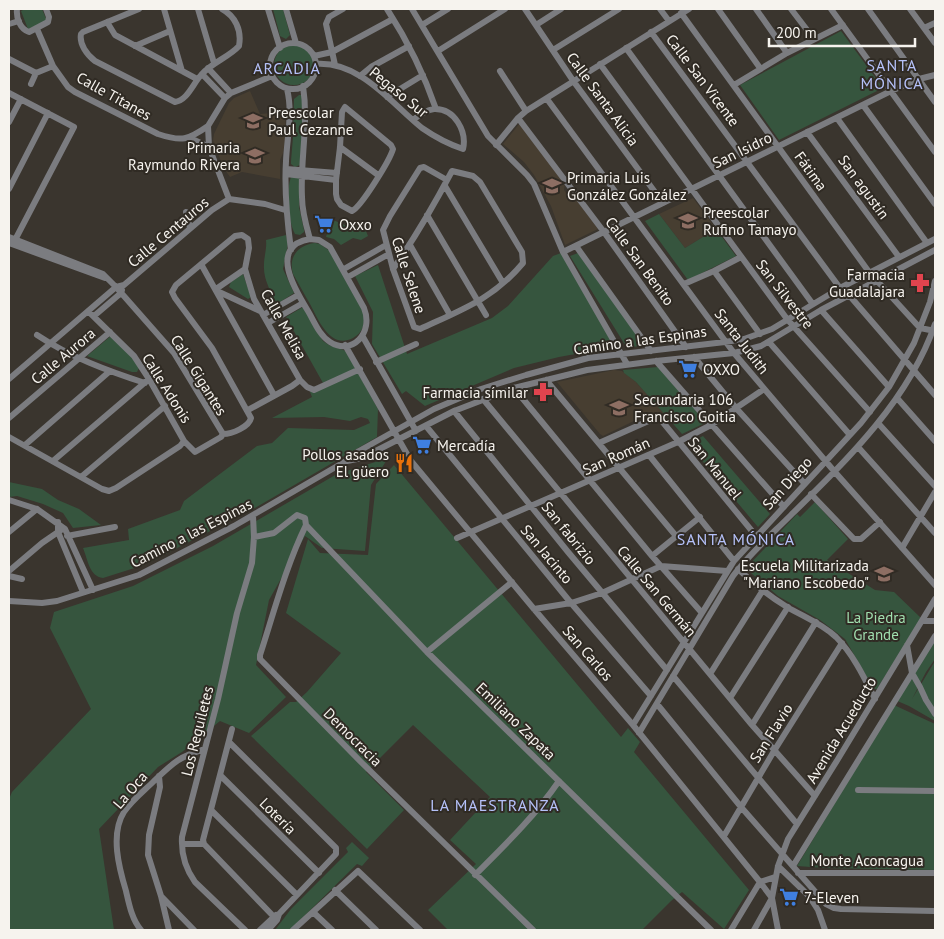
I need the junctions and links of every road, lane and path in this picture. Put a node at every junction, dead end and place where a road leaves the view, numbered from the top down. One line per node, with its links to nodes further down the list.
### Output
1 (17, 9): 28 (street)
2 (139, 9): 29 (street)
3 (164, 9): 37 (street)
4 (198, 9): 56 (street)
5 (222, 9): 56 (street)
6 (268, 9): 44 (street)
7 (286, 9): 40 (street)
8 (344, 9): 48 (street)
9 (386, 9): 26 (street)
10 (412, 9): 32 (street)
11 (448, 9): 32 (street)
12 (505, 9): 47 (street)
13 (525, 9): 33 (street, Calle Santa Alicia)
14 (562, 9): 33 (street)
15 (619, 9): 46 (street)
16 (660, 9): 27 (street)
17 (689, 9): 25 (street)
18 (718, 9): 57 (street)
19 (756, 9): 49 (street)
20 (791, 9): 39 (street)
21 (831, 9): 34 (street)
22 (868, 9): 66 (street)
23 (910, 9): 35 (street)
24 (49, 10): 36 (street)
25 (681, 14): 27 (street); 69 (street, Fátima)
26 (393, 19): 43 (street); 48 (street)
27 (669, 21): 38 (street)
28 (19, 22): 31 (street); 36 (street)
29 (107, 22): 42 (street); 65 (street)
30 (935, 23): 35 (street)
31 (9, 24)
32 (422, 25): 47 (street)
33 (536, 25): 46 (street, Calle Santa Alicia)
34 (842, 25): 39 (street); 72 (street)
35 (924, 28): 41 (street)
36 (37, 29): 55 (street, Calle Titanes)
37 (170, 31): 42 (street); 58 (street)
38 (651, 32): 45 (street); 96 (street, Calle San Vicente)
39 (814, 39): 49 (street)
40 (296, 43): 44 (street); 50 (street)
41 (935, 43)
42 (135, 46): 58 (street)
43 (409, 46): 61 (street); 64 (street)
44 (280, 48): 63 (street)
45 (626, 48): 53 (street); 100 (street)
46 (553, 50): 67 (street, Calle Santa Alicia)
47 (438, 51): 91 (street)
48 (332, 52): 50 (street); 54 (street)
49 (787, 52): 57 (street)
50 (314, 56): 52 (street)
51 (9, 59): 60 (street)
52 (316, 64): 54 (street, Pegaso Sur); 70 (street)
53 (600, 64): 67 (street); 103 (street, San Silvestre)
54 (335, 65): 64 (street, Pegaso Sur)
55 (53, 66): 60 (street); 90 (street, Calle Titanes)
56 (211, 66): 65 (street); 74 (street)
57 (760, 68): 69 (street)
58 (182, 71): 65 (street)
59 (500, 71): 82 (street)
60 (36, 73): 68 (street)
61 (423, 75): 75 (street); 81 (street)
62 (935, 75): 66 (street, San Isidro)
63 (272, 76): 71 (street); 74 (street)
64 (360, 76): 75 (street, Pegaso Sur)
65 (200, 77): 76 (street)
66 (918, 79): 72 (street, San Isidro); 79 (street)
67 (574, 82): 78 (street); 106 (street, Calle Santa Alicia)
68 (31, 84)
69 (734, 85): 92 (street, Fátima)
70 (303, 86): 71 (street); 98 (street)
71 (287, 89): 97 (street)
72 (891, 92): 80 (street, San Isidro); 95 (street)
73 (9, 93): 77 (street)
74 (231, 93): 76 (street)
75 (386, 96): 86 (street, Pegaso Sur)
76 (225, 98): 88 (street)
77 (21, 99): 83 (street); 87 (street)
78 (547, 99): 82 (street); 111 (street, Santa Judith)
79 (935, 102)
80 (863, 105): 85 (street, San Isidro); 107 (street)
81 (436, 109): 86 (street); 86 (street, Pegaso Sur)
82 (526, 111): 84 (street)
83 (48, 113): 104 (street); 116 (street)
84 (518, 118): 91 (street); 113 (street, Calle San Benito)
85 (836, 118): 89 (street, San Isidro); 117 (street)
86 (413, 120)
87 (9, 122)
88 (208, 126): 90 (street); 93 (street)
89 (808, 132): 92 (street, San Isidro); 126 (street, San agustín)
90 (190, 138): 93 (street)
91 (496, 146): 123 (street)
92 (778, 146): 96 (street, San Isidro); 132 (street, Fátima)
93 (209, 147): 105 (street)
94 (340, 147): 99 (street); 99 (street); 101 (street)
95 (935, 152)
96 (748, 161): 100 (street, San Isidro); 140 (street, Calle San Vicente)
97 (286, 171): 98 (street); 108 (street)
98 (303, 174): 101 (street); 114 (street)
99 (378, 175): 101 (street)
100 (720, 175): 103 (street, San Isidro); 148 (street)
101 (336, 176)
102 (446, 183): 110 (street); 118 (street, Calle Selene); 136 (street); 136 (street, Calle Selene)
103 (692, 189): 106 (street, San Isidro); 125 (street, San Silvestre)
104 (9, 190)
105 (229, 199): 108 (street); 112 (street, Calle Centauros)
106 (663, 203): 111 (street, San Isidro)
107 (935, 204)
108 (285, 210): 121 (street)
109 (186, 212): 112 (street)
110 (427, 216): 119 (street); 146 (street)
111 (634, 217): 113 (street, San Isidro); 137 (street, Santa Judith)
112 (190, 228): 138 (street, Calle Centauros)
113 (604, 232): 120 (street, San Isidro); 171 (street, Calle San Benito)
114 (310, 239): 121 (street); 129 (street)
115 (935, 239): 117 (street, Camino a las Espinas)
116 (10, 242): 139 (street, Calle Gigantes)
117 (927, 243): 126 (street, Camino a las Espinas)
118 (386, 245): 124 (street, Calle Selene); 129 (street)
119 (410, 245): 130 (street); 153 (street)
120 (576, 246): 123 (street, San Isidro); 172 (street)
121 (291, 250): 143 (street)
122 (935, 250): 135 (street, Camino a las Espinas)
123 (563, 252): 174 (street)
124 (389, 254): 130 (street, Calle Selene); 133 (street)
125 (741, 257): 131 (street); 156 (street, San Silvestre)
126 (900, 258): 132 (street, Camino a las Espinas)
127 (201, 264): 128 (street, Calle Melisa); 141 (street); 197 (street, Calle Melisa)
128 (245, 269): 141 (street); 152 (street, Calle Melisa)
129 (344, 269): 133 (street)
130 (393, 269): 153 (street, Calle Selene)
131 (714, 271): 137 (street); 163 (street)
132 (869, 272): 135 (street, Fátima); 140 (street, Camino a las Espinas)
133 (348, 277): 165 (street)
134 (935, 281): 160 (street, San Diego)
135 (877, 282): 144 (street, Camino a las Espinas); 160 (street, Fátima)
136 (503, 283): 146 (street, Calle Selene)
137 (684, 284): 166 (street, Santa Judith)
138 (124, 285): 139 (street, Calle Centauros); 142 (street, Calle Centauros)
139 (116, 287): 142 (street, Calle Gigantes); 151 (street, Calle Centauros)
140 (840, 288): 148 (street, Camino a las Espinas)
141 (216, 290): 145 (street); 149 (street)
142 (121, 293): 155 (street, Calle Centauros); 207 (street, Calle Gigantes)
143 (298, 295): 147 (street); 152 (street)
144 (849, 295): 150 (street, Camino a las Espinas); 178 (street)
145 (235, 300): 149 (street); 152 (street)
146 (478, 302): 153 (street, Calle Selene); 154 (street)
147 (303, 303): 157 (street); 170 (street)
148 (812, 303): 156 (street, Camino a las Espinas)
149 (225, 307): 191 (street)
150 (821, 310): 159 (street, Camino a las Espinas); 188 (street)
151 (88, 311): 155 (street, Calle Adonis); 168 (street, Calle Centauros)
152 (262, 313): 157 (street, Calle Melisa)
153 (450, 315)
154 (486, 315)
155 (94, 316): 162 (street, Calle Adonis)
156 (787, 319): 159 (street, San Silvestre); 163 (street, Camino a las Espinas)
157 (268, 323): 185 (street, Calle Melisa)
158 (935, 324): 161 (street, San Diego)
159 (794, 327): 167 (street, Camino a las Espinas); 199 (street, San Silvestre)
160 (920, 328): 161 (street, Fátima); 178 (street, San Diego)
161 (934, 331): 182 (street, San Diego)
162 (110, 332): 176 (street, Calle Aurora); 187 (street, Calle Adonis)
163 (760, 334): 166 (street, Camino a las Espinas)
164 (37, 335): 168 (street)
165 (363, 337): 170 (street); 179 (street)
166 (725, 342): 171 (street, Camino a las Espinas); 173 (street, Santa Judith)
167 (769, 342): 173 (street, Camino a las Espinas); 208 (street)
168 (50, 344): 176 (street); 184 (street, Calle Centauros)
169 (416, 344): 179 (street)
170 (345, 345): 181 (street, San Carlos)
171 (686, 347): 172 (street, Camino a las Espinas)
172 (651, 351): 174 (street, Camino a las Espinas)
173 (734, 353): 175 (street, Camino a las Espinas); 190 (street, Santa Judith)
174 (622, 354): 180 (street); 201 (street, Camino a las Espinas)
175 (694, 357): 177 (street, Camino a las Espinas); 196 (street)
176 (79, 358): 183 (street); 200 (street, Calle Aurora)
177 (656, 361): 180 (street, Camino a las Espinas); 203 (street)
178 (905, 361): 182 (street); 188 (street, San Diego)
179 (376, 362): 201 (street)
180 (627, 364): 186 (street, Camino a las Espinas)
181 (360, 369): 185 (street); 205 (street, San Carlos)
182 (914, 370): 192 (street); 193 (street, San Diego)
183 (110, 371): 187 (street); 215 (street)
184 (9, 379)
185 (300, 380): 191 (street, Calle Melisa)
186 (546, 380): 189 (street, Camino a las Espinas); 214 (street)
187 (147, 381): 195 (street, Calle Adonis); 219 (street)
188 (889, 387): 199 (street, San Diego)
189 (514, 388): 194 (street, Camino a las Espinas); 224 (street)
190 (764, 389): 196 (street, San Román); 218 (street, Santa Judith)
191 (274, 395): 197 (street, Calle Melisa)
192 (935, 395)
193 (897, 398): 202 (street, San Diego); 212 (street)
194 (483, 399): 198 (street, Camino a las Espinas); 228 (street, Calle San Germán)
195 (165, 406): 211 (street, Calle Adonis); 223 (street)
196 (736, 408): 203 (street, San Román); 225 (street)
197 (248, 410): 207 (street)
198 (454, 411): 204 (street, Camino a las Espinas); 231 (street, San fabrizio)
199 (870, 412): 208 (street, San Diego)
200 (9, 418)
201 (412, 422): 205 (street, Camino a las Espinas); 206 (street)
202 (878, 423): 216 (street, San Diego); 226 (street)
203 (711, 425): 213 (street, San Román); 232 (street)
204 (426, 426): 206 (street, Camino a las Espinas); 237 (street, San Jacinto)
205 (395, 431): 210 (street, San Carlos); 220 (street, Camino a las Espinas)
206 (416, 431): 210 (street, Camino a las Espinas)
207 (222, 433): 211 (street)
208 (850, 435): 218 (street, San Diego)
209 (9, 437): 215 (street, Calle Adonis)
210 (399, 440): 220 (street, Camino a las Espinas); 242 (street, San Carlos)
211 (184, 441): 223 (street, Calle Adonis)
212 (935, 441)
213 (678, 442): 214 (street, San Manuel); 217 (street, San Román); 247 (street, San Manuel)
214 (599, 443): 221 (street)
215 (25, 445): 219 (street, Calle Adonis)
216 (858, 446): 222 (street, San Diego); 236 (street)
217 (649, 455): 221 (street, San Román); 235 (street)
218 (825, 460): 222 (street, Santa Judith); 225 (street, San Diego)
219 (54, 461): 223 (street, Calle Adonis)
220 (346, 461): 234 (street, Camino a las Espinas)
221 (620, 468): 224 (street, San Román); 246 (street)
222 (834, 471): 229 (street, San Diego); 238 (street, Santa Judith)
223 (81, 477)
224 (590, 481): 228 (street, San Román); 251 (street)
225 (804, 484): 232 (street, San Diego)
226 (935, 486)
227 (935, 492): 236 (street)
228 (561, 494): 231 (street, San Román); 259 (street, Calle San Germán)
229 (811, 494): 238 (street); 254 (street, San Diego)
230 (9, 500): 233 (street)
231 (532, 507): 237 (street, San Román); 265 (street, San fabrizio)
232 (784, 507): 247 (street, San Diego)
233 (37, 509): 241 (street); 243 (street)
234 (253, 516): 248 (street, Los Reguiletes); 262 (street, Camino a las Espinas)
235 (700, 517): 246 (street); 252 (street)
236 (921, 517): 244 (street); 250 (street)
237 (502, 519): 242 (street, San Román); 268 (street, San Jacinto)
238 (880, 522): 250 (street, Santa Judith)
239 (306, 526): 248 (street); 280 (street, Emiliano Zapata); 316 (street, Democracia)
240 (115, 527): 245 (street)
241 (9, 532)
242 (471, 532): 249 (street, San Román); 260 (street, San Carlos)
243 (61, 533): 245 (street); 255 (street); 264 (street)
244 (935, 533)
245 (69, 535): 262 (street)
246 (676, 536): 251 (street)
247 (756, 536): 252 (street, San Diego)
248 (254, 537): 295 (street, Los Reguiletes)
249 (457, 538)
250 (902, 548): 261 (street, Santa Judith)
251 (652, 556): 253 (street)
252 (734, 562): 256 (street, San Diego)
253 (661, 566): 256 (street); 259 (street); 271 (street)
254 (738, 569): 263 (street); 279 (street, San Diego)
255 (9, 571)
256 (727, 571): 271 (street, San Diego)
257 (9, 576): 258 (street)
258 (22, 579)
259 (631, 579): 265 (street); 276 (street, Calle San Germán)
260 (512, 582): 270 (street, San Carlos); 280 (street)
261 (935, 585)
262 (93, 590): 264 (street, Camino a las Espinas)
263 (763, 590): 269 (street); 282 (street)
264 (82, 592): 267 (street, Camino a las Espinas)
265 (602, 593): 268 (street); 281 (street, San fabrizio)
266 (935, 599): 272 (street, Avenida Acueducto)
267 (9, 601)
268 (571, 603): 270 (street); 285 (street, San Jacinto)
269 (788, 607): 274 (street); 286 (street)
270 (534, 609): 290 (street, San Carlos)
271 (702, 613): 276 (street, San Diego)
272 (922, 621): 273 (street); 278 (street, Avenida Acueducto)
273 (935, 621)
274 (816, 622): 277 (street); 291 (street)
275 (935, 636): 283 (street, Avenida Acueducto)
276 (684, 642): 279 (street, Calle San Germán); 281 (street, San Diego)
277 (842, 643): 287 (street); 296 (street, San Flavio)
278 (907, 645): 283 (street); 287 (street, Avenida Acueducto)
279 (689, 648): 282 (street, Calle San Germán); 284 (street, San Diego)
280 (427, 652): 300 (street, Emiliano Zapata)
281 (668, 670): 285 (street, San Diego)
282 (710, 674): 286 (street, Calle San Germán)
283 (912, 674): 289 (street); 312 (street, Avenida Acueducto)
284 (673, 676): 288 (street, San Diego); 299 (street)
285 (651, 696): 290 (street, San Diego)
286 (730, 698): 291 (street, Calle San Germán)
287 (875, 699): 303 (street, Avenida Acueducto)
288 (657, 704): 293 (street, San Diego); 304 (street)
289 (935, 714)
290 (633, 725): 293 (street, San Carlos)
291 (752, 725): 296 (street, Calle San Germán)
292 (232, 729): 294 (street)
293 (639, 733): 307 (street, San Carlos)
294 (229, 742): 298 (street); 313 (street)
295 (205, 749): 297 (street, La Oca); 308 (street, Los Reguiletes)
296 (774, 751): 299 (street, San Flavio); 303 (street, Calle San Germán)
297 (159, 776): 323 (street); 330 (street, La Oca)
298 (220, 776): 305 (street); 313 (street, Lotería)
299 (758, 778): 304 (street, San Flavio); 306 (street)
300 (559, 781): 316 (street); 341 (street, Emiliano Zapata)
301 (858, 790): 302 (street)
302 (935, 791)
303 (815, 796): 306 (street, Avenida Acueducto)
304 (741, 806): 307 (street, San Flavio); 310 (street)
305 (211, 810): 309 (street); 322 (street)
306 (796, 824): 310 (street, Avenida Acueducto)
307 (724, 836): 318 (street, San Carlos)
308 (182, 844): 309 (street); 333 (street, Los Reguiletes)
309 (204, 844): 329 (street)
310 (782, 852): 311 (street, Avenida Acueducto); 312 (street)
311 (778, 866): 317 (street, Avenida Acueducto); 321 (street)
312 (792, 866): 314 (street)
313 (319, 873): 322 (street)
314 (798, 873): 315 (street, Monte Aconcagua); 319 (street)
315 (935, 873)
316 (475, 875): 340 (street, Democracia)
317 (775, 877): 318 (street); 324 (street, Avenida Acueducto)
318 (760, 882): 324 (street, San Carlos); 342 (street)
319 (808, 883): 321 (street); 325 (street)
320 (335, 890): 328 (street); 338 (street); 339 (street)
321 (804, 890): 326 (street)
322 (297, 895): 329 (street)
323 (161, 896): 331 (street); 332 (street)
324 (772, 898): 343 (street, Avenida Acueducto); 344 (street)
325 (822, 899): 326 (street); 327 (street)
326 (816, 905): 345 (street)
327 (935, 911)
328 (313, 912): 336 (street); 337 (street)
329 (276, 917): 334 (street); 335 (street)
330 (141, 930)
331 (169, 930)
332 (194, 930)
333 (245, 930)
334 (260, 930)
335 (268, 930)
336 (294, 930)
337 (332, 930)
338 (376, 930)
339 (420, 930)
340 (533, 930)
341 (711, 930)
342 (731, 930)
343 (754, 930)
344 (778, 930)
345 (825, 930)

